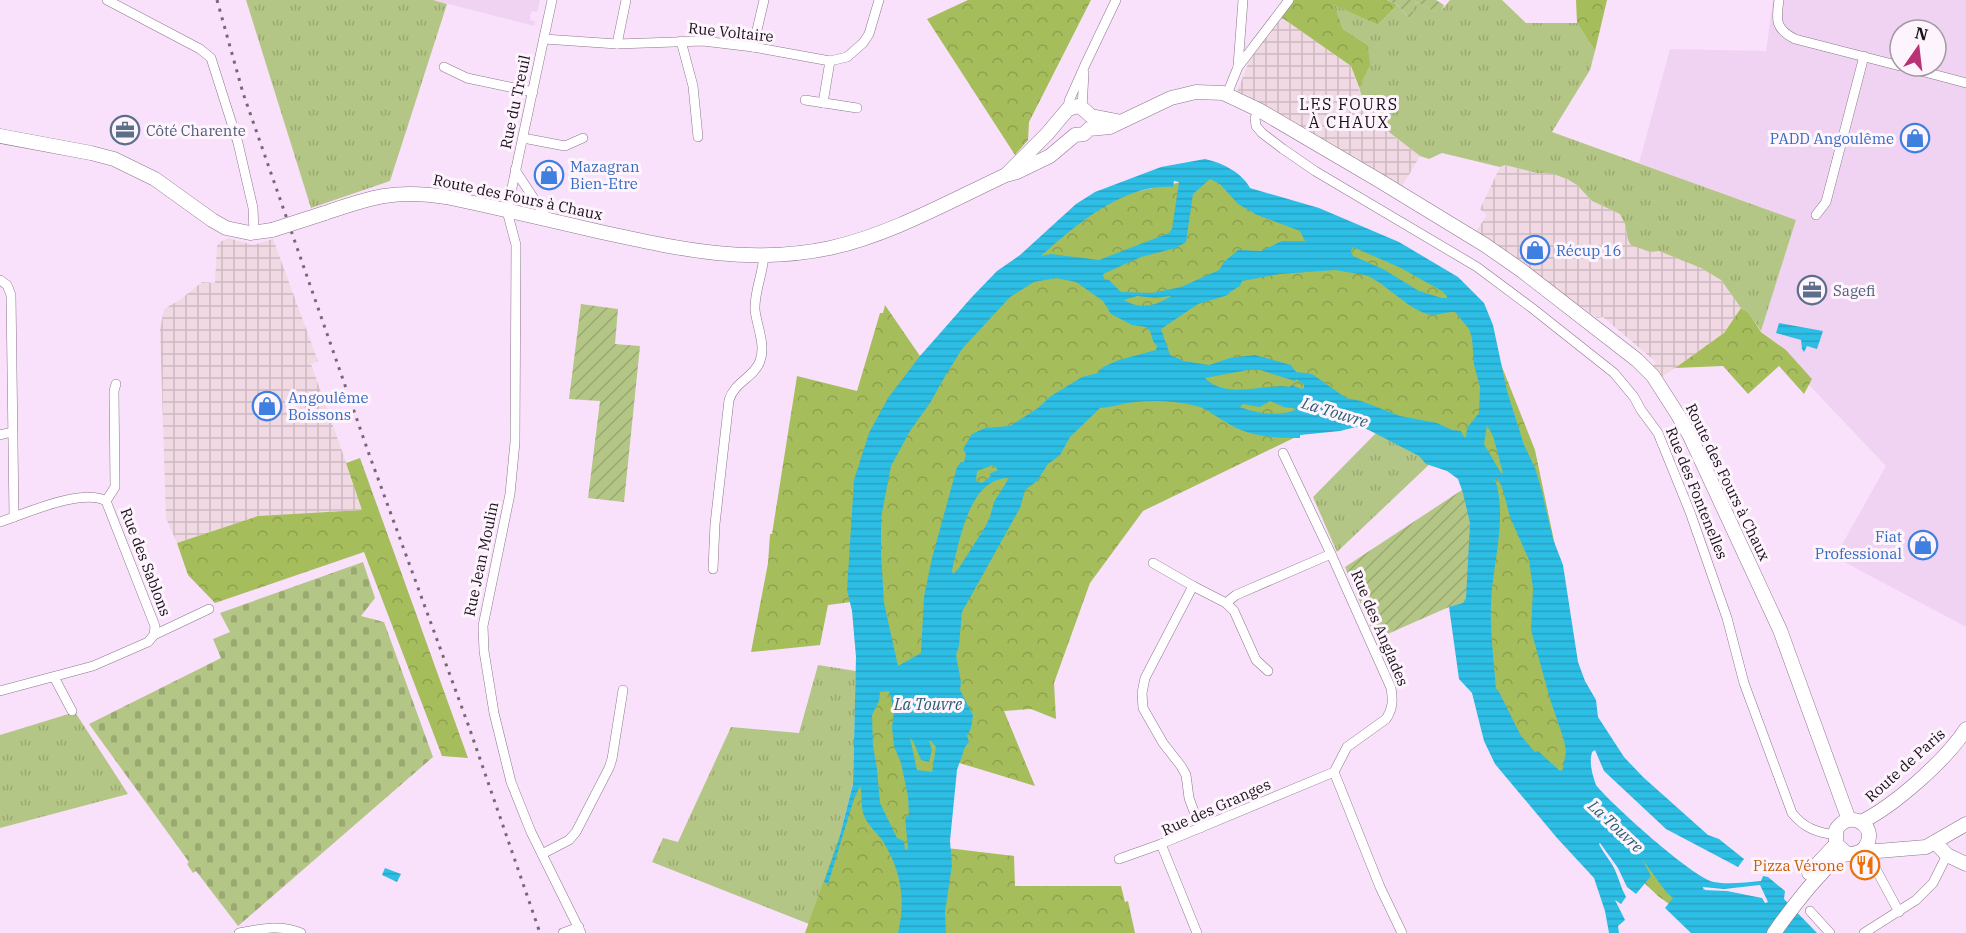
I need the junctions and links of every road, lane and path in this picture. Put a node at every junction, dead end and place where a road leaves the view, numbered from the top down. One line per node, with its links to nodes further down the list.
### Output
1 (107, 0): 39 (street)
2 (552, 0): 10 (street, Rue du Treuil)
3 (626, 0): 12 (street)
4 (764, 0): 13 (street)
5 (879, 0): 15 (street)
6 (1116, 0): 17 (street)
7 (1242, 0): 19 (street)
8 (1289, 0): 19 (street)
9 (1779, 0): 14 (street)
10 (544, 39): 12 (street, Rue Voltaire); 22 (street, Rue du Treuil)
11 (681, 41): 12 (street, Rue Voltaire); 13 (street, Rue Voltaire); 31 (street)
12 (617, 44)
13 (753, 47): 15 (street, Rue Voltaire)
14 (1864, 56): 16 (street); 37 (street)
15 (830, 61): 25 (street)
16 (1888, 62)
17 (1085, 65): 28 (street); 28 (street)
18 (444, 67): 22 (street)
19 (1238, 67): 23 (street)
20 (1948, 78): 21 (street)
21 (1966, 82)
22 (533, 92): 32 (street, Rue du Treuil)
23 (1227, 94): 27 (street, Route des Fours à Chaux); 28 (street, Route des Fours à Chaux)
24 (805, 100): 25 (street)
25 (823, 103): 26 (street)
26 (856, 108)
27 (1259, 110): 64 (street, Route des Fours à Chaux); 68 (street, Rue des Fontenelles)
28 (1079, 115): 29 (street, Route des Fours à Chaux); 29 (street); 35 (street, Route des Fours à Chaux)
29 (1076, 135): 35 (street, Route des Fours à Chaux)
30 (0, 136): 39 (street, Route des Fours à Chaux)
31 (698, 137)
32 (523, 138): 33 (street); 34 (street, Rue du Treuil)
33 (584, 138)
34 (515, 170): 36 (street, Rue du Treuil); 38 (street)
35 (1006, 175): 40 (street, Route des Fours à Chaux)
36 (507, 211): 38 (street, Route des Fours à Chaux); 39 (street, Route des Fours à Chaux, bridge); 73 (street, Rue Jean Moulin)
37 (1816, 215)
38 (548, 220): 40 (street, Route des Fours à Chaux)
39 (254, 233)
40 (764, 255): 51 (street)
41 (0, 280): 43 (street)
42 (116, 384): 46 (street)
43 (12, 432): 44 (street); 47 (street)
44 (0, 435)
45 (1283, 453): 49 (street, Rue des Anglades)
46 (106, 501): 47 (street, Rue des Sablons); 55 (street, Rue des Sablons)
47 (14, 517): 48 (street, Rue des Sablons)
48 (0, 522)
49 (1331, 554): 53 (street); 63 (street, Rue des Anglades)
50 (1153, 563): 52 (street)
51 (713, 569)
52 (1193, 586): 53 (street); 66 (street)
53 (1226, 603): 56 (street)
54 (209, 609): 55 (street)
55 (154, 635): 57 (street, Rue des Sablons)
56 (1268, 671)
57 (54, 677): 59 (street, Rue des Sablons); 60 (street)
58 (623, 690): 73 (street)
59 (0, 691)
60 (72, 711)
61 (1966, 729): 64 (street, Route de Paris)
62 (1966, 743): 67 (street, Route de Paris)
63 (1334, 772): 66 (street, Rue des Granges); 86 (street)
64 (1855, 821): 67 (street); 68 (street)
65 (1966, 824): 69 (street)
66 (1200, 828): 70 (street, Rue des Granges)
67 (1869, 834): 71 (street)
68 (1835, 839): 72 (street); 77 (street)
69 (1935, 842): 71 (street); 74 (street)
70 (1161, 844): 75 (street); 85 (street, Rue des Granges)
71 (1867, 850): 72 (street); 79 (street)
72 (1846, 853): 77 (street)
73 (542, 854): 81 (street, Rue Jean Moulin)
74 (1947, 855): 76 (street); 79 (street)
75 (1119, 859)
76 (1966, 864)
77 (1795, 896): 87 (street); 88 (street)
78 (1810, 911): 89 (street)
79 (1899, 912): 80 (street)
80 (1879, 929): 90 (street)
81 (580, 930): 84 (street)
82 (240, 933): 83 (street)
83 (301, 933)
84 (563, 933)
85 (1197, 933)
86 (1402, 933)
87 (1764, 933)
88 (1774, 933)
89 (1830, 933)
90 (1864, 933)

